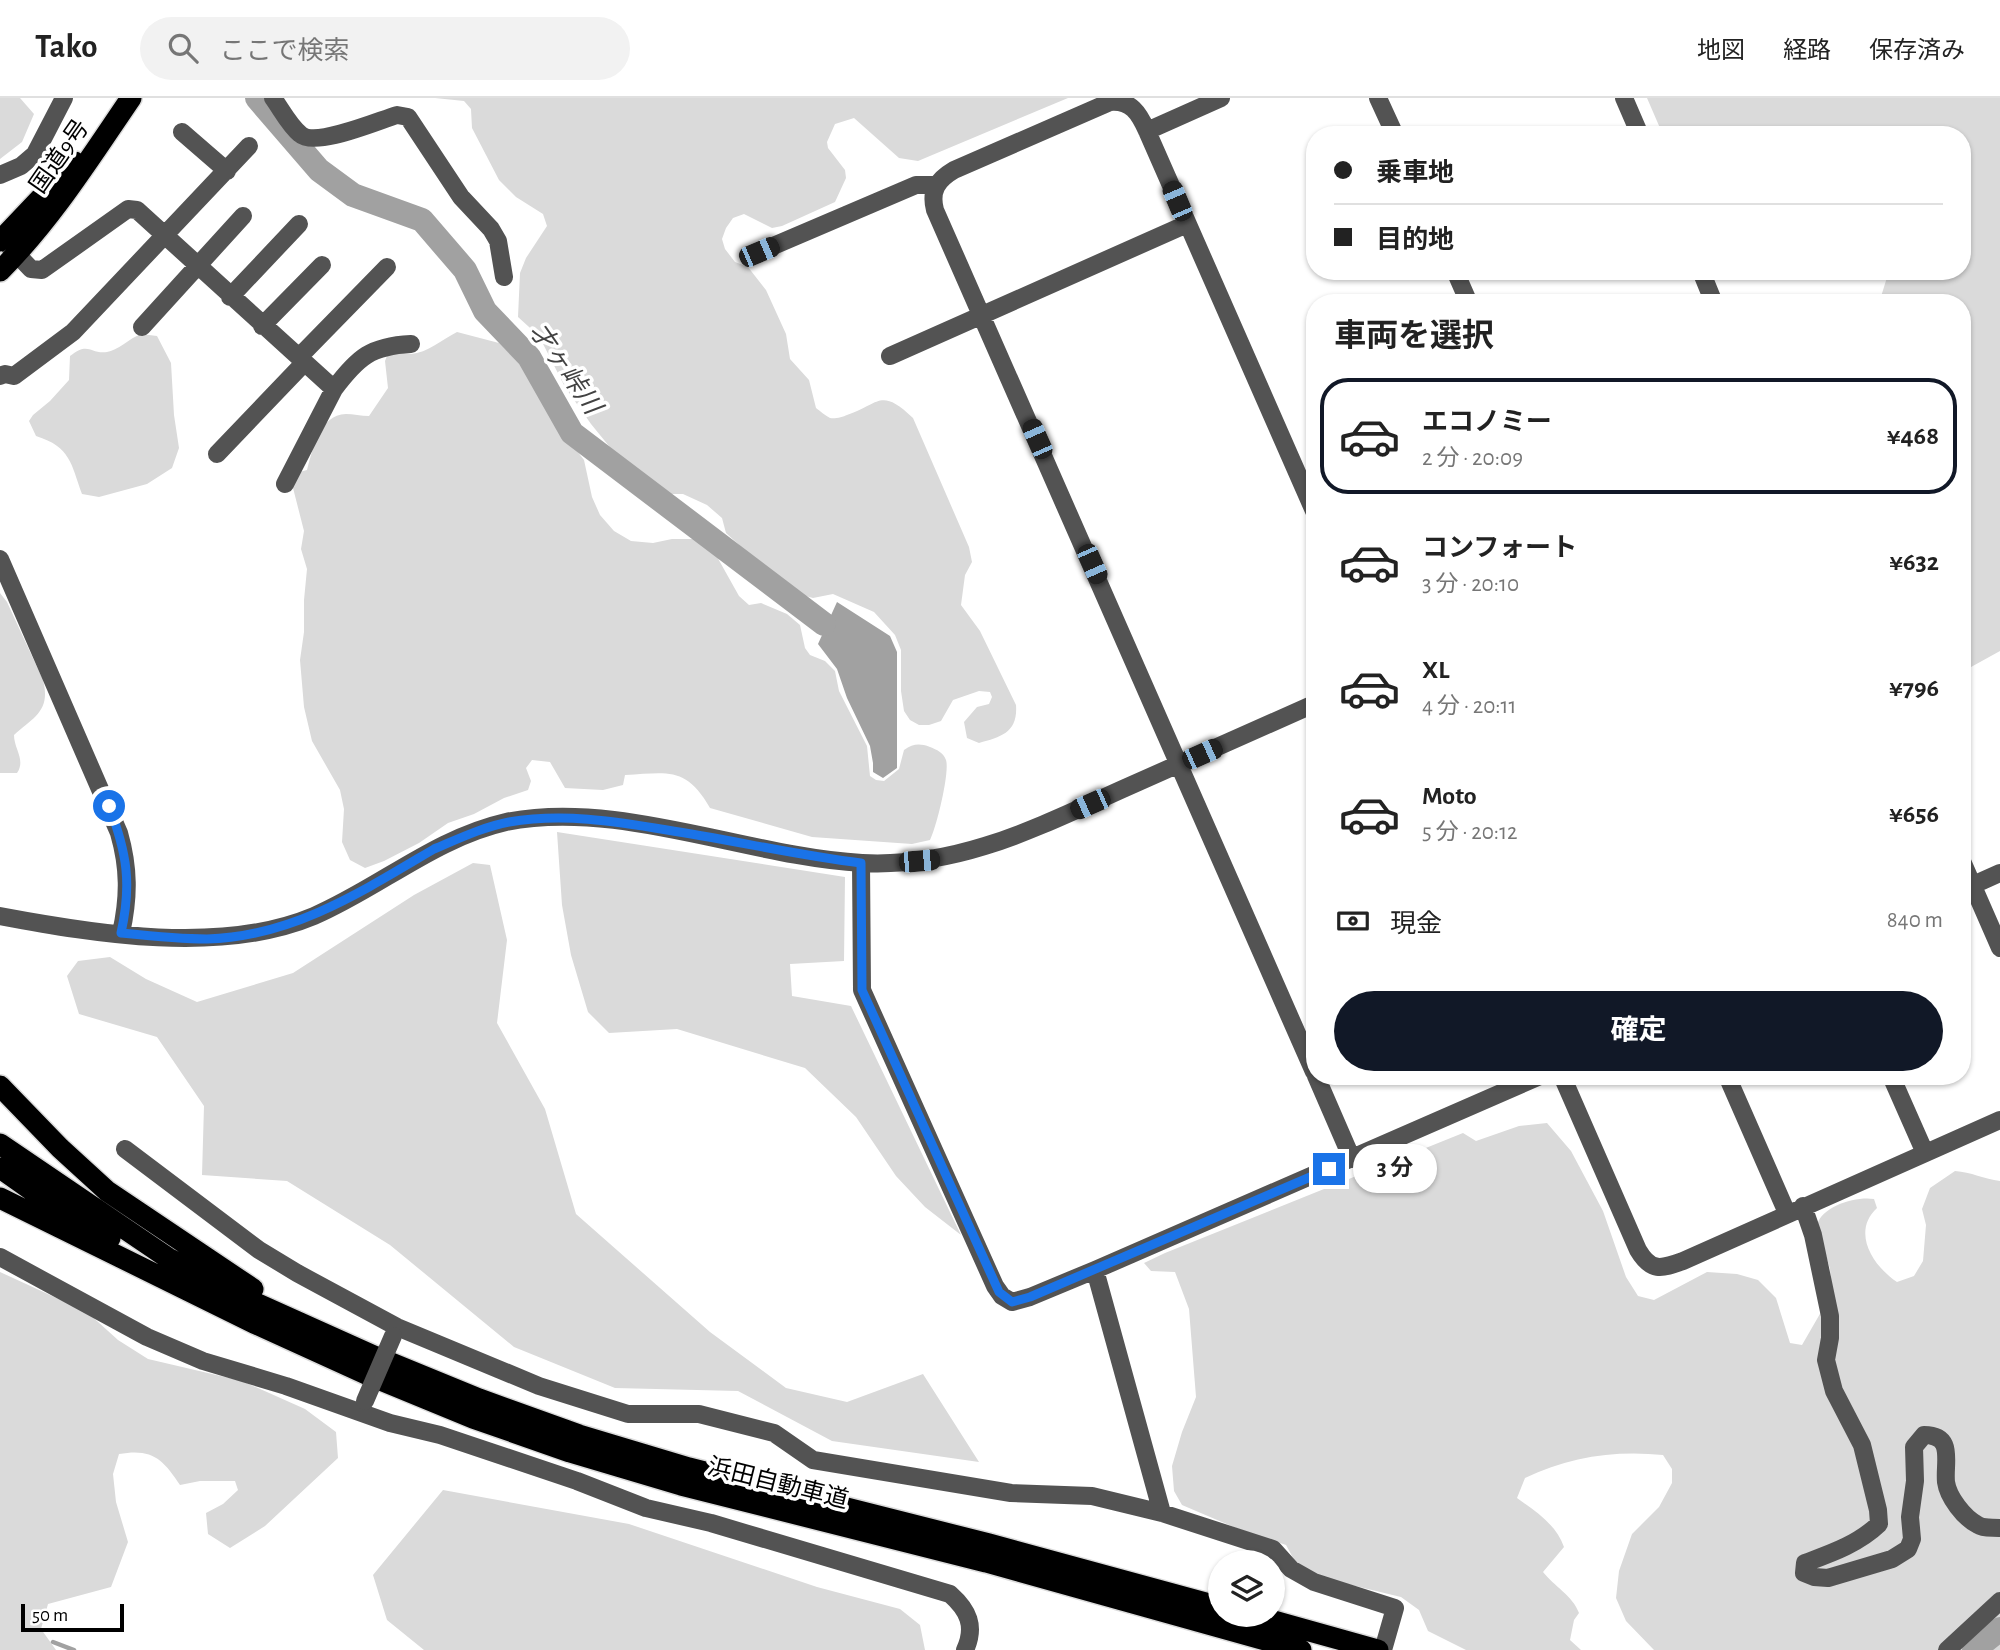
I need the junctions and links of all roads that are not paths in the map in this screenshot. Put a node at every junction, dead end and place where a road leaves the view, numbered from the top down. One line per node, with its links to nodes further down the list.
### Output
1 (64, 98): 13 (street)
2 (273, 98): 25 (street)
3 (1221, 98): 9 (street)
4 (1378, 98): 7 (street)
5 (1624, 98): 8 (street)
6 (130, 99): 19 (highway, 国道9号)
7 (1391, 126)
8 (1636, 126)
9 (1147, 131): 14 (street); 17 (street)
10 (182, 132): 12 (street)
11 (250, 146): 12 (street)
12 (227, 171): 18 (street)
13 (0, 175)
14 (936, 185): 20 (street); 27 (street)
15 (243, 216): 22 (street)
16 (299, 224): 26 (street)
17 (1187, 224): 27 (street); 37 (street)
18 (165, 236): 19 (street); 22 (street); 33 (street)
19 (5, 242): 24 (highway, 国道9号)
20 (759, 252)
21 (322, 265): 28 (street)
22 (197, 267): 26 (street); 29 (street)
23 (387, 267): 32 (street)
24 (0, 271)
25 (504, 277)
26 (230, 297): 28 (street)
27 (982, 314): 31 (street); 40 (street)
28 (262, 326): 32 (street)
29 (142, 327)
30 (411, 344): 34 (street)
31 (890, 356)
32 (302, 360): 34 (street); 35 (street)
33 (0, 376)
34 (334, 389): 36 (street)
35 (218, 453)
36 (285, 484)
37 (1306, 492)
38 (0, 559): 46 (street)
39 (1306, 708): 40 (street)
40 (1180, 764): 41 (street); 48 (street)
41 (861, 863): 46 (street); 64 (street)
42 (2000, 873): 43 (street)
43 (1971, 886)
44 (1971, 895): 47 (street)
45 (0, 916): 46 (street)
46 (121, 933)
47 (2000, 948)
48 (1306, 1053)
49 (1320, 1085): 59 (street)
50 (1519, 1085): 59 (street)
51 (1566, 1085): 62 (street)
52 (1732, 1085): 62 (street)
53 (1895, 1085): 58 (street)
54 (0, 1087): 67 (highway)
55 (2000, 1120): 58 (street)
56 (0, 1144): 67 (highway)
57 (125, 1149): 66 (street)
58 (1925, 1153): 62 (street)
59 (1352, 1158): 64 (street)
60 (0, 1168): 65 (highway)
61 (0, 1198): 65 (highway)
62 (1795, 1209): 70 (street)
63 (0, 1257): 68 (street)
64 (1095, 1270): 69 (street)
65 (256, 1324): 71 (highway, 浜田自動車道)
66 (395, 1332): 68 (street, bridge); 69 (street)
67 (374, 1356): 71 (highway, 浜田自動車道)
68 (362, 1406): 78 (street)
69 (1162, 1513): 77 (street)
70 (2000, 1528)
71 (987, 1553): 72 (highway); 74 (highway, 浜田自動車道); 79 (highway); 80 (highway, 浜田自動車道)
72 (1208, 1593)
73 (2000, 1601): 81 (street)
74 (1208, 1604)
75 (1285, 1615): 77 (highway)
76 (1285, 1624): 77 (highway)
77 (1375, 1648)
78 (965, 1650)
79 (1261, 1650)
80 (1301, 1650)
81 (1947, 1650)

